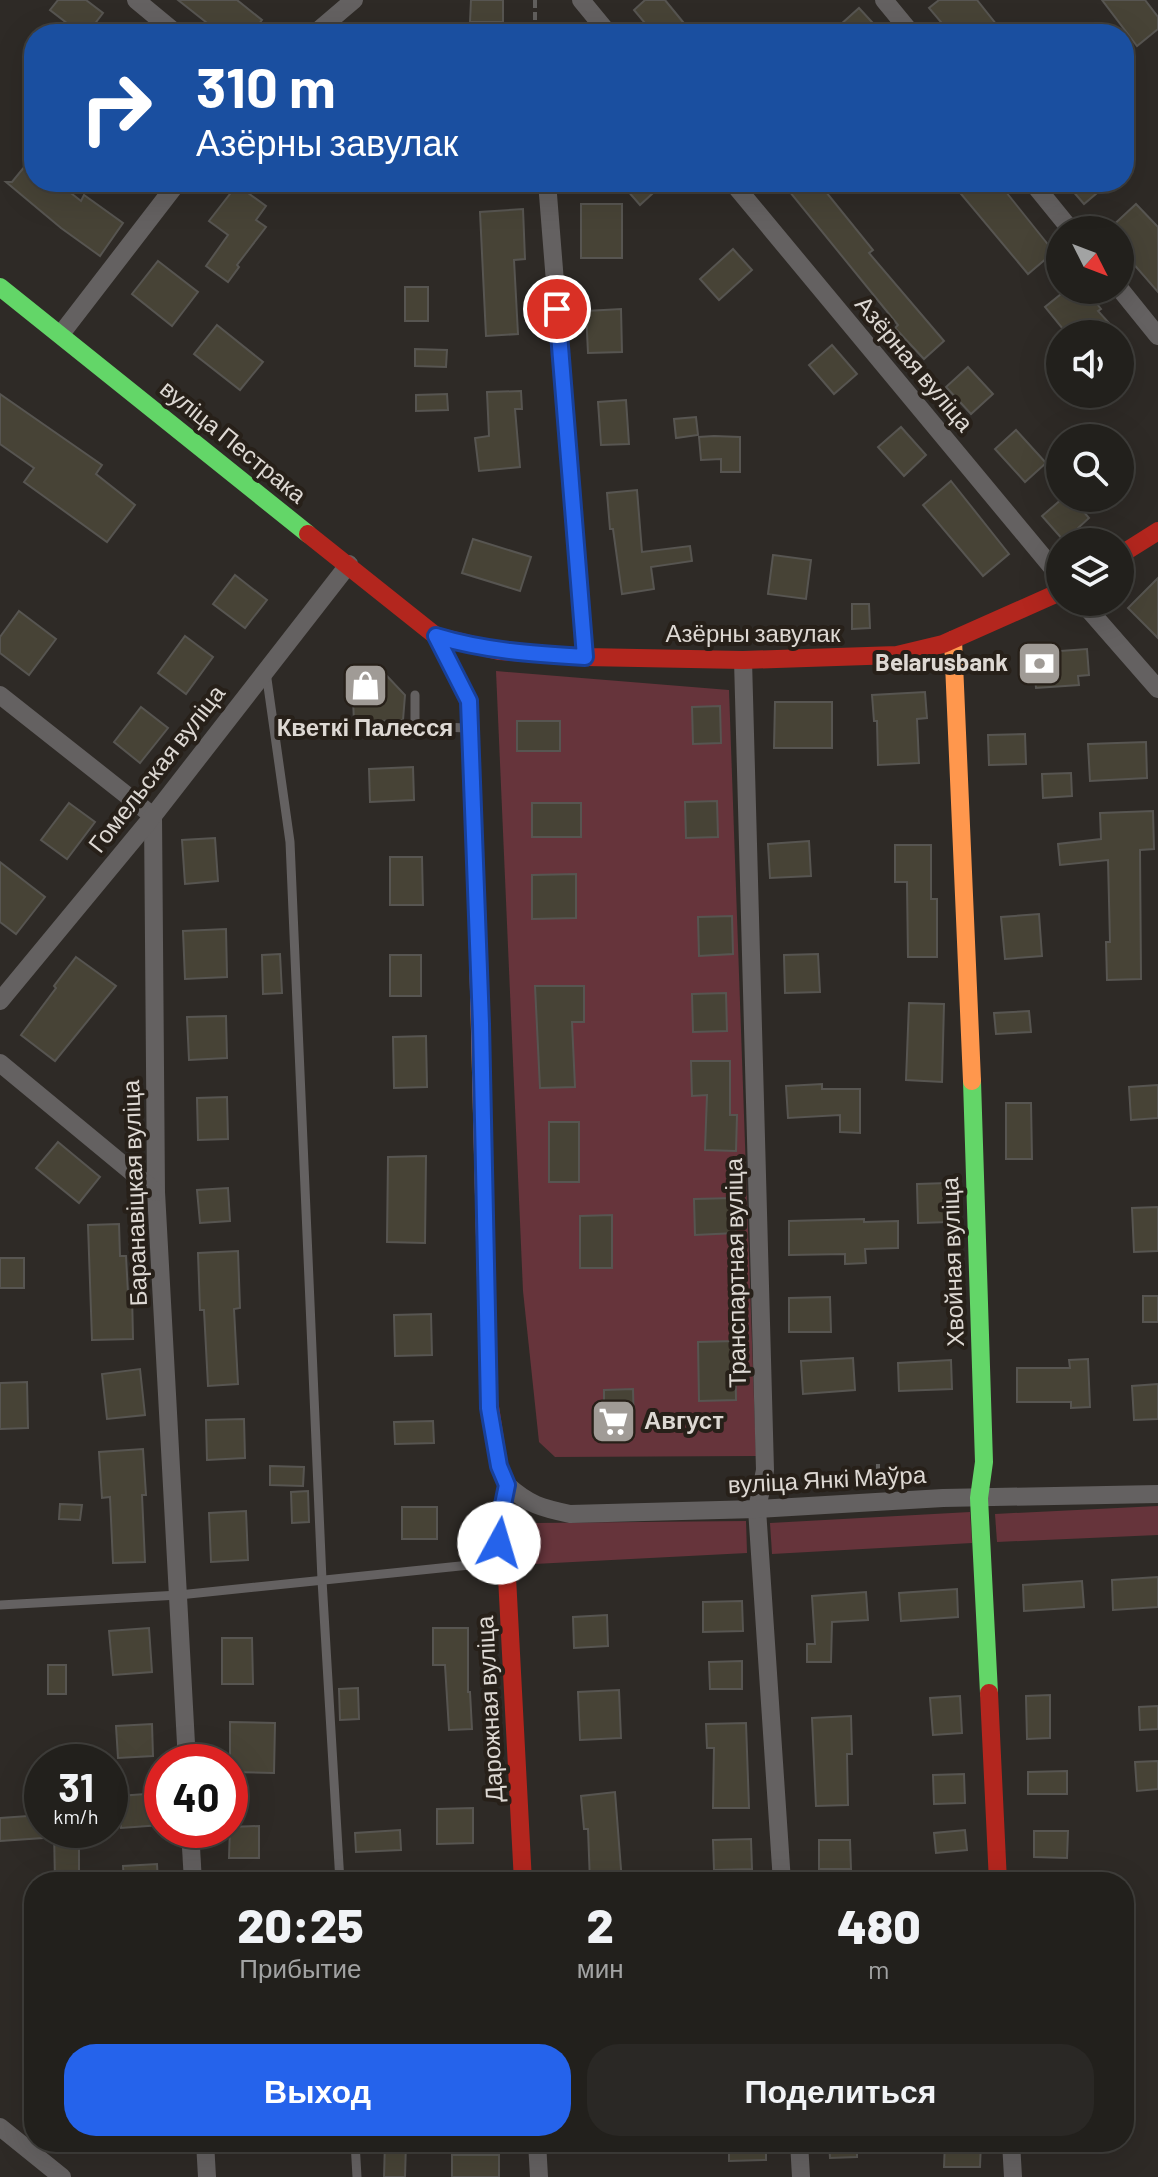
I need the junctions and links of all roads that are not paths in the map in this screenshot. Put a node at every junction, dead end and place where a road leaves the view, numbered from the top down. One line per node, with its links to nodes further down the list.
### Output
1 (136, 0): 5 (street)
2 (354, 0): 6 (street)
3 (581, 0): 7 (street)
4 (884, 0): 8 (street)
5 (165, 24)
6 (326, 24)
7 (601, 24)
8 (904, 24)
9 (170, 192): 16 (street)
10 (548, 192): 26 (street)
11 (740, 192): 20 (street, Азёрная вуліца)
12 (1040, 192): 13 (street)
13 (1060, 216)
14 (0, 287): 16 (street, вуліца Пестрака)
15 (1132, 304): 17 (street)
16 (61, 334): 21 (street, вуліца Пестрака)
17 (1158, 336)
18 (1158, 531): 19 (street)
19 (1134, 546)
20 (1046, 560)
21 (349, 564): 24 (street, вуліца Пестрака); 28 (street, Гомельская вуліца)
22 (1046, 598): 25 (street, Азёрны завулак)
23 (1094, 616): 29 (street)
24 (436, 636): 26 (street, Азёрны завулак); 32 (street, Дарожная вуліца)
25 (953, 640): 27 (street, Азёрны завулак); 39 (street, Хвойная вуліца)
26 (585, 657): 27 (street, Азёрны завулак)
27 (743, 660): 40 (street, Транспартная вуліца)
28 (266, 670): 33 (street, Гомельская вуліца); 42 (lane)
29 (1158, 689)
30 (0, 695): 33 (street)
31 (415, 695): 32 (lane)
32 (471, 728): 37 (street, Дарожная вуліца)
33 (153, 816): 34 (street, Гомельская вуліца); 36 (street, Баранавіцкая вуліца)
34 (0, 1001)
35 (0, 1063): 36 (street)
36 (156, 1192): 43 (street, Баранавіцкая вуліца)
37 (507, 1485): 40 (street, вуліца Янкі Маўра); 41 (street, Дарожная вуліца)
38 (1158, 1494): 39 (street, вуліца Янкі Маўра)
39 (979, 1498): 40 (street, вуліца Янкі Маўра); 51 (street, Хвойная вуліца)
40 (757, 1509): 50 (street, Транспартная вуліца)
41 (500, 1562): 42 (lane); 49 (street, Дарожная вуліца)
42 (322, 1580): 43 (lane); 48 (lane)
43 (179, 1595): 44 (lane); 45 (street, Баранавіцкая вуліца)
44 (0, 1605)
45 (186, 1744)
46 (191, 1848): 47 (street)
47 (192, 1872)
48 (339, 1872)
49 (522, 1872)
50 (781, 1872)
51 (998, 1872)
52 (0, 2127): 53 (street)
53 (24, 2146)
54 (31, 2152): 60 (street)
55 (206, 2152): 61 (street)
56 (356, 2152): 62 (lane)
57 (538, 2152): 63 (street)
58 (800, 2152): 64 (street)
59 (1012, 2152): 65 (street)
60 (62, 2177)
61 (207, 2177)
62 (357, 2177)
63 (539, 2177)
64 (801, 2177)
65 (1013, 2177)

